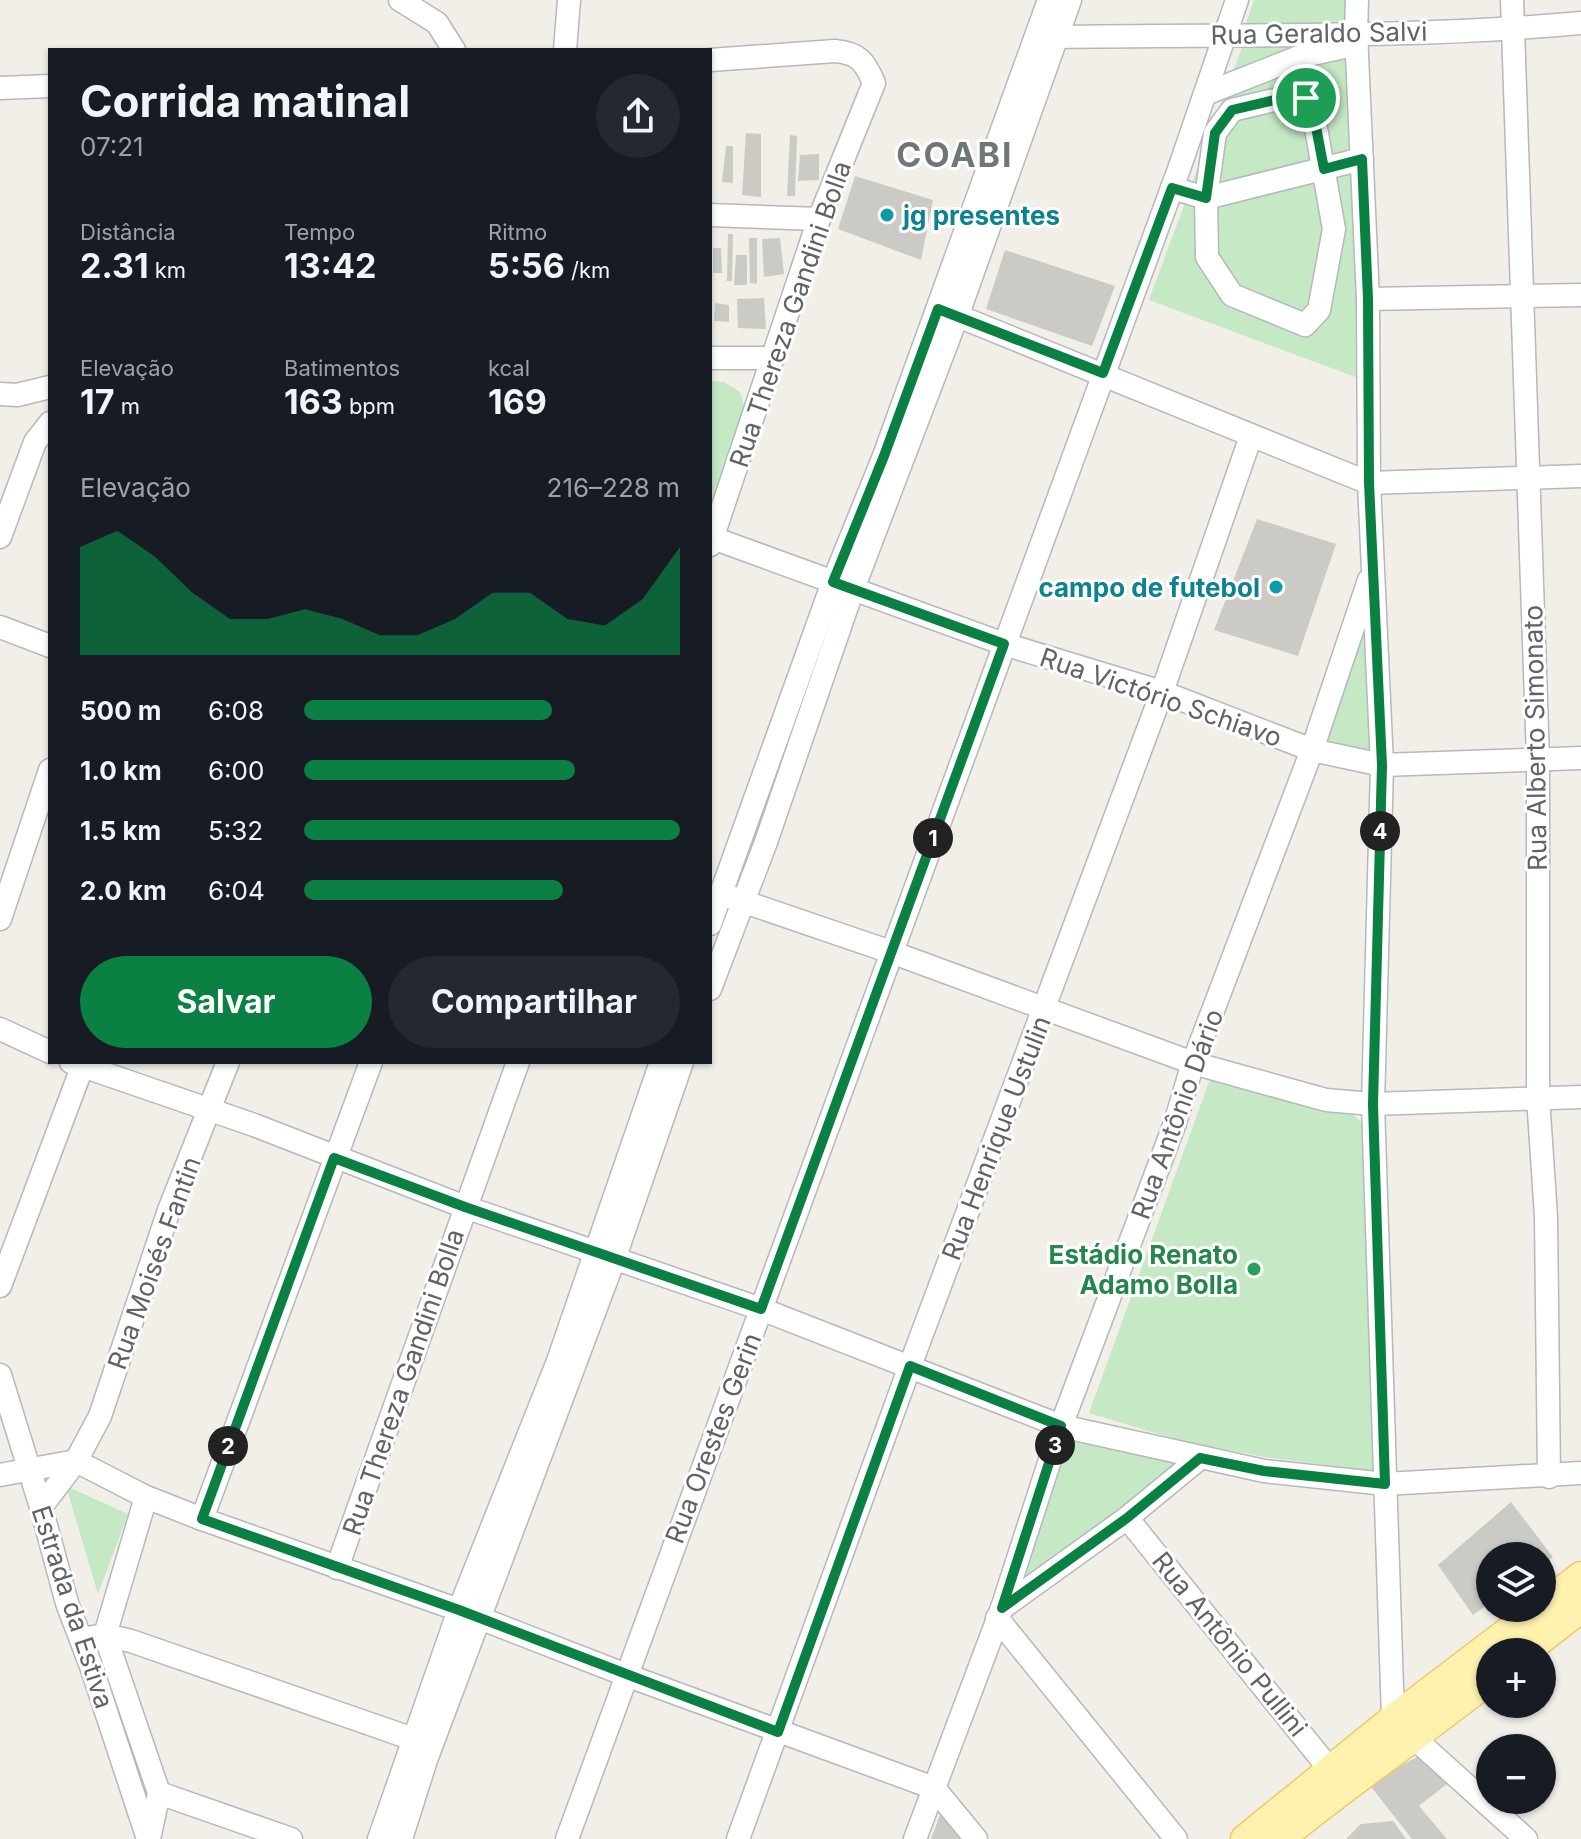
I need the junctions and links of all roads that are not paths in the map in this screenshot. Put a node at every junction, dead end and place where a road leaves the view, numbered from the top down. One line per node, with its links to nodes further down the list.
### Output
1 (400, 0): 13 (street)
2 (569, 0): 14 (street)
3 (1049, 0): 10 (street)
4 (1070, 0): 10 (street)
5 (1237, 0): 12 (street, Rua Orestes Gerin)
6 (1357, 0): 11 (street)
7 (1512, 0): 9 (street, Rua Alberto Simonato)
8 (1581, 23): 9 (street, Rua Geraldo Salvi)
9 (1512, 30): 11 (street, Rua Geraldo Salvi); 26 (street, Rua Alberto Simonato)
10 (1047, 35): 12 (street, Rua Geraldo Salvi); 28 (street)
11 (1356, 38): 12 (street, Rua Geraldo Salvi); 18 (street); 19 (street)
12 (1227, 43): 18 (street, Rua Orestes Gerin)
13 (453, 48)
14 (565, 48)
15 (712, 60): 24 (street, Rua Thereza Gandini Bolla)
16 (48, 86): 17 (street)
17 (0, 88)
18 (1205, 94): 21 (street, Rua Orestes Gerin)
19 (1362, 159): 20 (street); 27 (street)
20 (1324, 169): 22 (street); 22 (street); 22 (street)
21 (1172, 188): 22 (street); 31 (street, Rua Orestes Gerin)
22 (1206, 198)
23 (712, 215): 24 (street)
24 (819, 219): 30 (street, Rua Thereza Gandini Bolla)
25 (1581, 295): 26 (street)
26 (1522, 297): 27 (street); 37 (street, Rua Alberto Simonato)
27 (1368, 299): 38 (street)
28 (948, 312): 31 (street); 43 (street)
29 (712, 358): 30 (street)
30 (773, 358): 40 (street, Rua Thereza Gandini Bolla)
31 (1103, 373): 35 (street); 45 (street, Rua Orestes Gerin)
32 (48, 387): 33 (street)
33 (0, 394)
34 (48, 426): 39 (street)
35 (1251, 436): 38 (street); 47 (street, Rua Henrique Ustulin)
36 (1581, 476): 37 (street)
37 (1528, 478): 38 (street); 50 (street, Rua Alberto Simonato)
38 (1369, 483): 42 (street)
39 (0, 537)
40 (712, 537)
41 (712, 540): 43 (street, Rua Victório Schiavo)
42 (1373, 569): 48 (street, Rua Antônio Dário); 51 (street)
43 (843, 586): 45 (street, Rua Victório Schiavo); 53 (street); 54 (street)
44 (0, 627): 46 (street)
45 (1004, 644): 47 (street, Rua Victório Schiavo); 57 (street, Rua Orestes Gerin)
46 (48, 645)
47 (1162, 692): 48 (street, Rua Victório Schiavo); 59 (street, Rua Henrique Ustulin)
48 (1312, 750): 51 (street, Rua Victório Schiavo); 62 (street, Rua Antônio Dário)
49 (1581, 758): 50 (street, Rua Victório Schiavo)
50 (1538, 759): 51 (street, Rua Victório Schiavo); 69 (street, Rua Alberto Simonato)
51 (1382, 765): 71 (street)
52 (48, 776): 56 (street)
53 (715, 891): 54 (street); 55 (street)
54 (744, 902): 57 (street); 58 (street)
55 (712, 911)
56 (0, 919)
57 (891, 952): 59 (street); 77 (street, Rua Orestes Gerin)
58 (712, 984)
59 (1044, 1010): 62 (street); 78 (street, Rua Henrique Ustulin)
60 (0, 1029): 61 (street)
61 (48, 1051)
62 (1193, 1063): 71 (street); 80 (street, Rua Antônio Dário)
63 (79, 1064): 72 (street); 76 (street)
64 (227, 1064): 72 (street, Rua Moisés Fantin)
65 (370, 1064): 73 (street)
66 (517, 1064): 74 (street, Rua Thereza Gandini Bolla)
67 (660, 1064): 75 (street)
68 (681, 1064): 75 (street)
69 (1538, 1097): 70 (street); 71 (street); 86 (street, Rua Alberto Simonato)
70 (1581, 1097)
71 (1373, 1104): 87 (street)
72 (210, 1112): 73 (street); 82 (street, Rua Moisés Fantin)
73 (334, 1158): 74 (street); 91 (street)
74 (465, 1207): 75 (street); 92 (street, Rua Thereza Gandini Bolla)
75 (606, 1255): 77 (street); 97 (street)
76 (0, 1286)
77 (761, 1309): 78 (street); 104 (street, Rua Orestes Gerin)
78 (910, 1366): 80 (street); 107 (street, Rua Henrique Ustulin)
79 (0, 1375): 83 (street, Estrada da Estiva)
80 (1061, 1426): 81 (street); 96 (street, Rua Antônio Dário)
81 (1200, 1458): 87 (street); 90 (street)
82 (76, 1461): 83 (street); 88 (street); 89 (street, Rua Moisés Fantin)
83 (30, 1471): 85 (street); 89 (street, Estrada da Estiva)
84 (1581, 1473): 86 (street)
85 (0, 1475)
86 (1549, 1477): 87 (street)
87 (1385, 1484): 106 (street)
88 (146, 1497): 91 (street); 99 (street)
89 (41, 1507): 102 (street, Estrada da Estiva)
90 (1127, 1518): 96 (street); 110 (street, Rua Antônio Pullini)
91 (202, 1519): 92 (street)
92 (337, 1568): 97 (street)
93 (1581, 1576): 94 (main road)
94 (1556, 1595)
95 (1581, 1608): 101 (main road)
96 (999, 1613): 111 (street, Rua Antônio Dário); 122 (street)
97 (470, 1615): 104 (street); 108 (street); 117 (street)
98 (1524, 1622): 100 (main road)
99 (105, 1635): 102 (street); 108 (street); 112 (street)
100 (1506, 1638)
101 (1543, 1638)
102 (81, 1639): 113 (street, Estrada da Estiva)
103 (1476, 1661): 106 (main road)
104 (626, 1675): 107 (street); 118 (street, Rua Orestes Gerin)
105 (1476, 1690): 109 (main road)
106 (1393, 1719): 109 (street); 110 (main road)
107 (778, 1732): 111 (street); 119 (street, Rua Henrique Ustulin)
108 (416, 1740): 116 (street)
109 (1413, 1740): 110 (main road); 125 (street)
110 (1338, 1779): 123 (main road); 124 (main road)
111 (934, 1788): 120 (street, Rua Antônio Dário); 121 (street)
112 (159, 1793): 113 (street); 114 (street); 115 (street)
113 (135, 1800): 114 (street, Estrada da Estiva)
114 (148, 1839)
115 (291, 1839)
116 (379, 1839)
117 (401, 1839)
118 (567, 1839)
119 (738, 1839)
120 (915, 1839)
121 (976, 1839)
122 (1176, 1839)
123 (1245, 1839)
124 (1280, 1839)
125 (1526, 1839)

